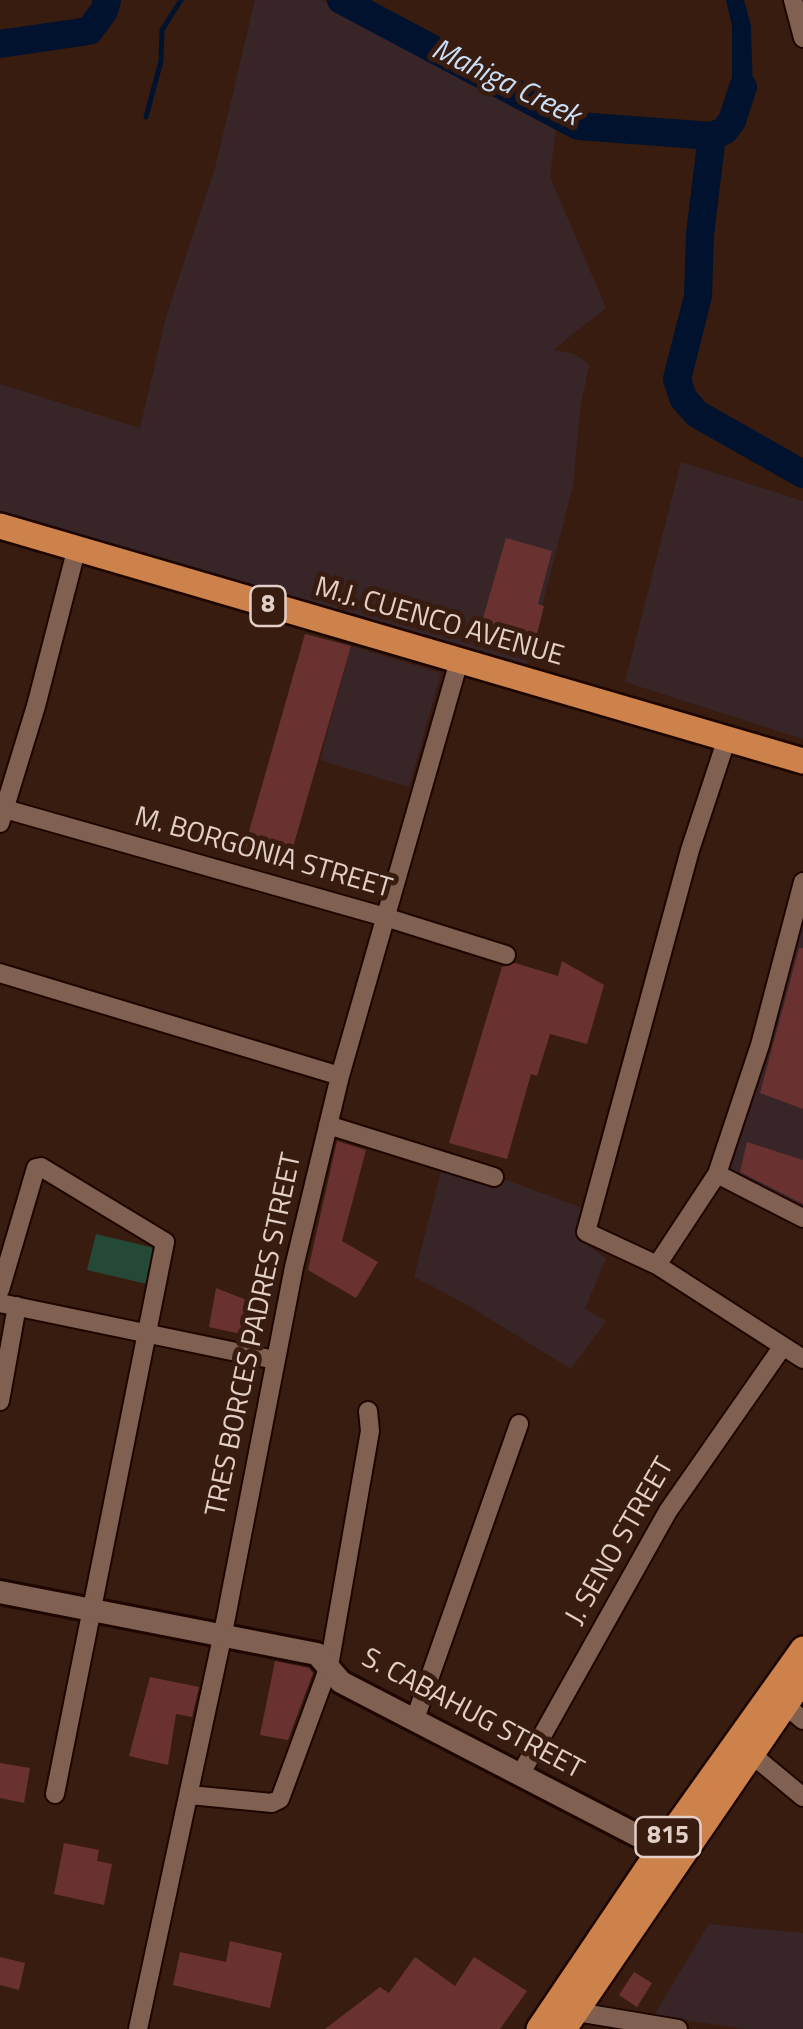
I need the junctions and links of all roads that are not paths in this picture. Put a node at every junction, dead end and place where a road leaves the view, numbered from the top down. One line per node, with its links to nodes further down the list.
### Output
1 (794, 0): 2 (street)
2 (803, 38)
3 (0, 526): 4 (main road, M.J. CUENCO AVENUE / 8)
4 (76, 550): 5 (main road, M.J. CUENCO AVENUE / 8); 8 (street)
5 (459, 661): 6 (main road, M.J. CUENCO AVENUE / 8); 10 (street, TRES BORCES PADRES STREET)
6 (727, 738): 7 (main road, M.J. CUENCO AVENUE / 8); 18 (street)
7 (803, 761)
8 (2, 816): 10 (street, M. BORGONIA STREET)
9 (803, 882): 15 (street)
10 (385, 917): 11 (street, M. BORGONIA STREET); 13 (street, TRES BORCES PADRES STREET)
11 (506, 954)
12 (0, 973): 13 (street)
13 (340, 1076): 14 (street, TRES BORCES PADRES STREET)
14 (328, 1125): 16 (street); 24 (street, TRES BORCES PADRES STREET)
15 (717, 1174): 17 (street); 18 (street)
16 (494, 1177)
17 (803, 1218)
18 (657, 1266): 22 (street)
19 (0, 1290): 21 (street)
20 (9, 1305): 21 (street); 25 (street)
21 (148, 1334): 24 (street); 29 (street)
22 (783, 1346): 23 (street); 37 (street, J. SENO STREET)
23 (803, 1359)
24 (275, 1360): 30 (street, TRES BORCES PADRES STREET)
25 (0, 1401)
26 (368, 1411): 32 (street)
27 (519, 1424): 35 (street)
28 (0, 1592): 29 (street, S. CABAHUG STREET)
29 (92, 1610): 30 (street, S. CABAHUG STREET); 38 (street)
30 (223, 1633): 32 (street, S. CABAHUG STREET); 39 (street, TRES BORCES PADRES STREET)
31 (803, 1649): 41 (main road, 815)
32 (329, 1666): 35 (street, S. CABAHUG STREET); 39 (street)
33 (803, 1679): 34 (main road, 815)
34 (794, 1712): 36 (main road, 815)
35 (414, 1719): 37 (street, S. CABAHUG STREET)
36 (750, 1753): 40 (street); 41 (main road, 815)
37 (520, 1775): 41 (street, S. CABAHUG STREET)
38 (55, 1794)
39 (190, 1795): 43 (street, TRES BORCES PADRES STREET)
40 (803, 1797)
41 (670, 1853): 42 (main road, 815)
42 (558, 2020): 44 (street)
43 (138, 2029)
44 (678, 2029)

